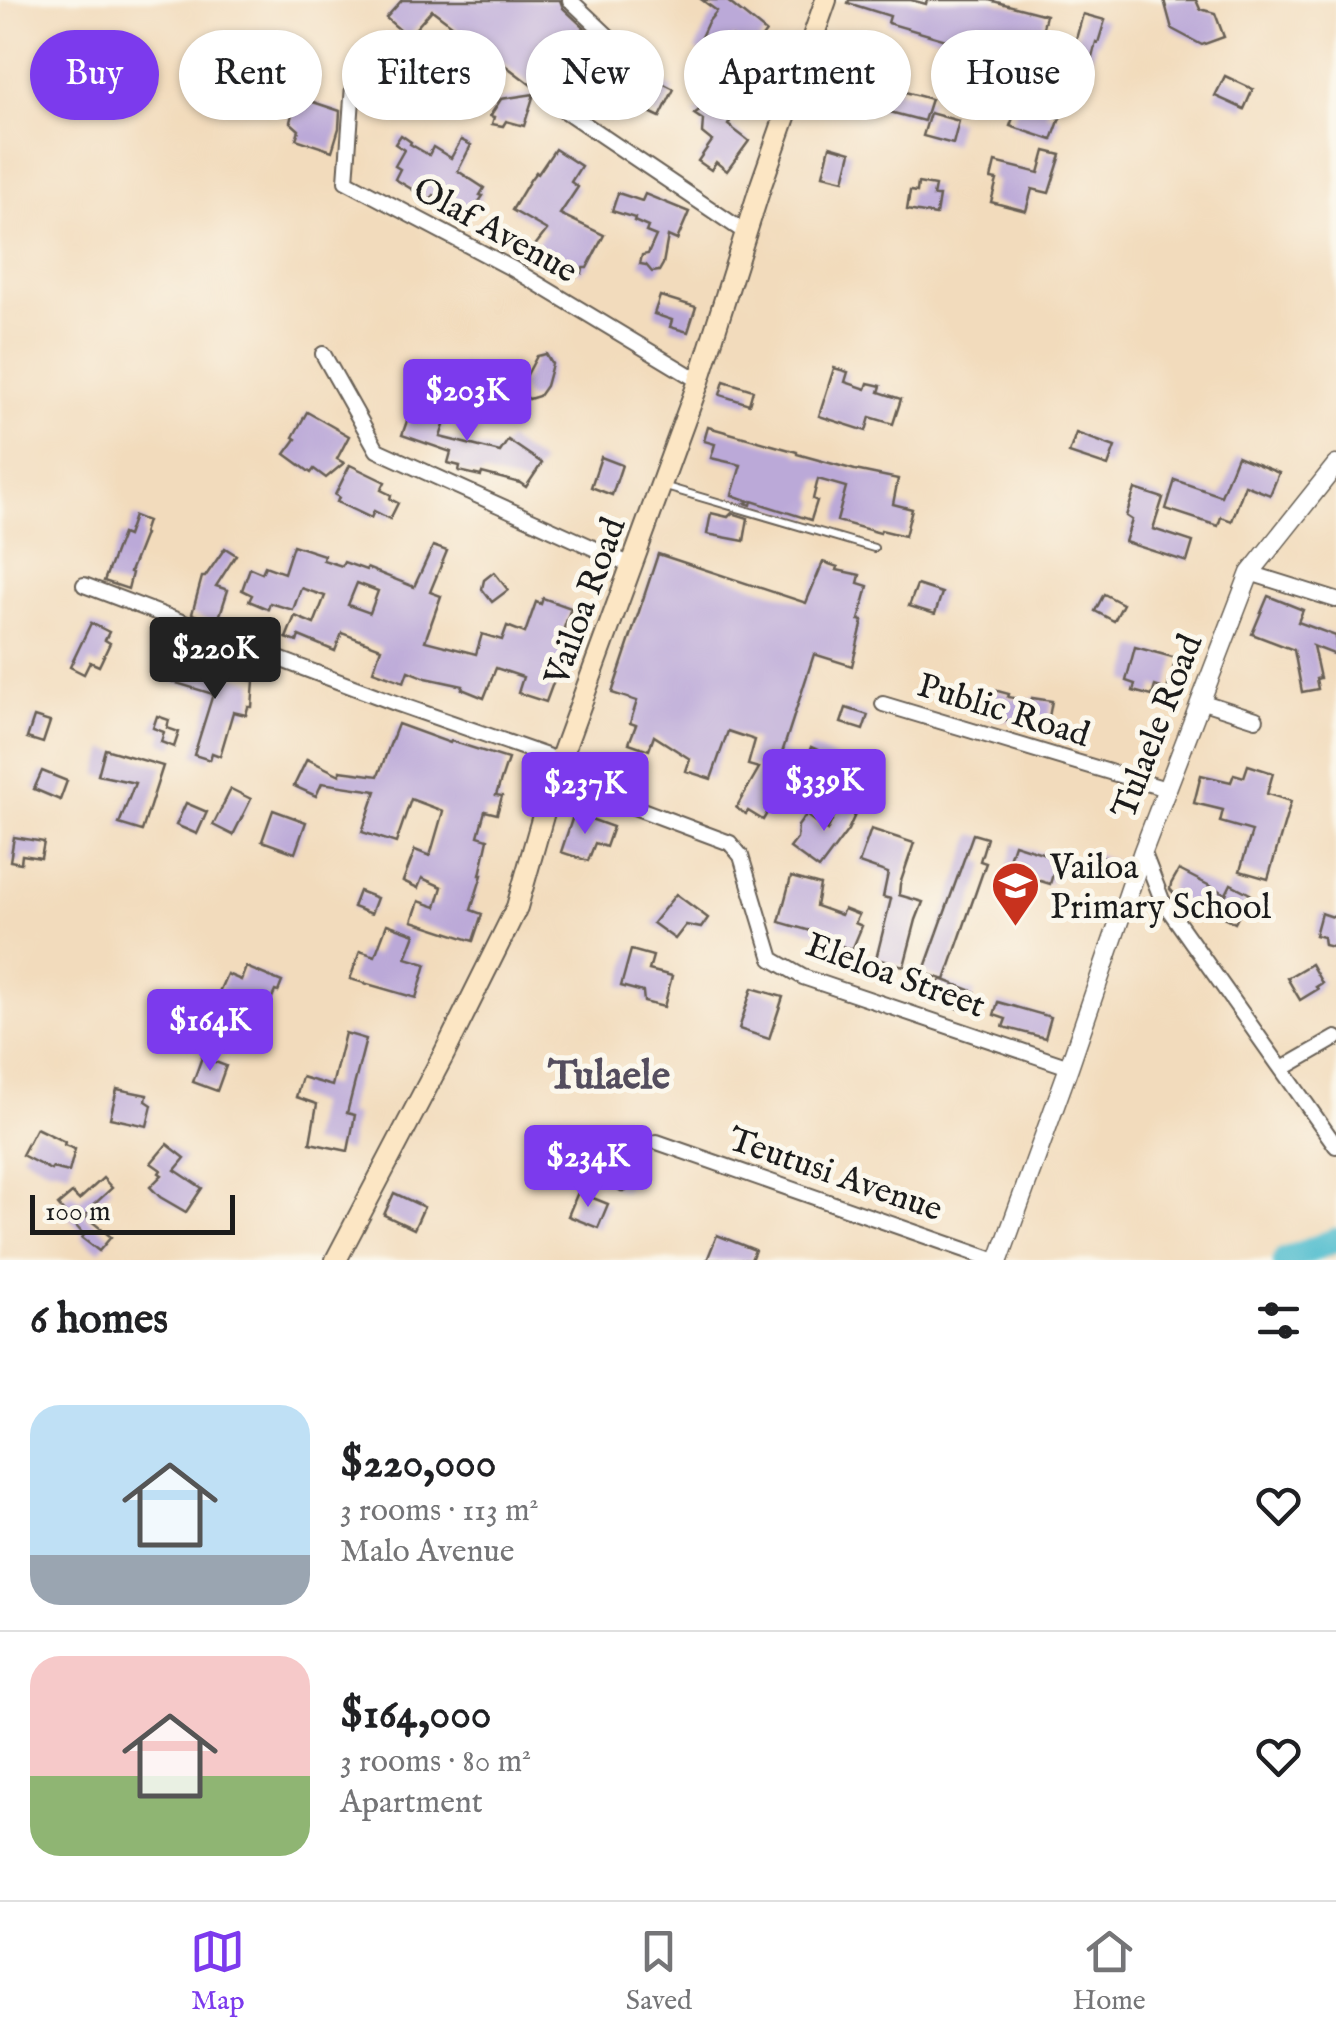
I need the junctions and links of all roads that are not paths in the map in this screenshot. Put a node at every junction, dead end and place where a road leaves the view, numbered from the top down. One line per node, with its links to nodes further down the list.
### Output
1 (570, 0): 4 (street)
2 (822, 2): 4 (main road, Vailoa Road)
3 (350, 120): 6 (street, Olaf Avenue)
4 (746, 233): 6 (main road, Vailoa Road)
5 (323, 354): 10 (street)
6 (698, 381): 8 (main road, Vailoa Road)
7 (1336, 465): 11 (street, Tulaele Road)
8 (660, 485): 9 (lane); 10 (main road, Vailoa Road)
9 (874, 548)
10 (632, 566): 17 (main road, Vailoa Road)
11 (1250, 573): 13 (street); 14 (street, Tulaele Road)
12 (84, 585): 17 (street, Eleloa Street)
13 (1336, 600)
14 (1200, 701): 16 (street); 18 (street, Tulaele Road)
15 (883, 704): 18 (street, Public Road)
16 (1256, 719)
17 (558, 769): 21 (street, Eleloa Street); 25 (main road, Vailoa Road)
18 (1166, 789): 19 (street, Tulaele Road)
19 (1143, 851): 21 (street, Tulaele Road); 22 (street)
20 (1336, 1038): 22 (street)
21 (1069, 1067): 26 (street, Tulaele Road)
22 (1282, 1069): 24 (street)
23 (658, 1142): 26 (street, Teutusi Avenue)
24 (1336, 1146)
25 (336, 1260)
26 (996, 1260)

